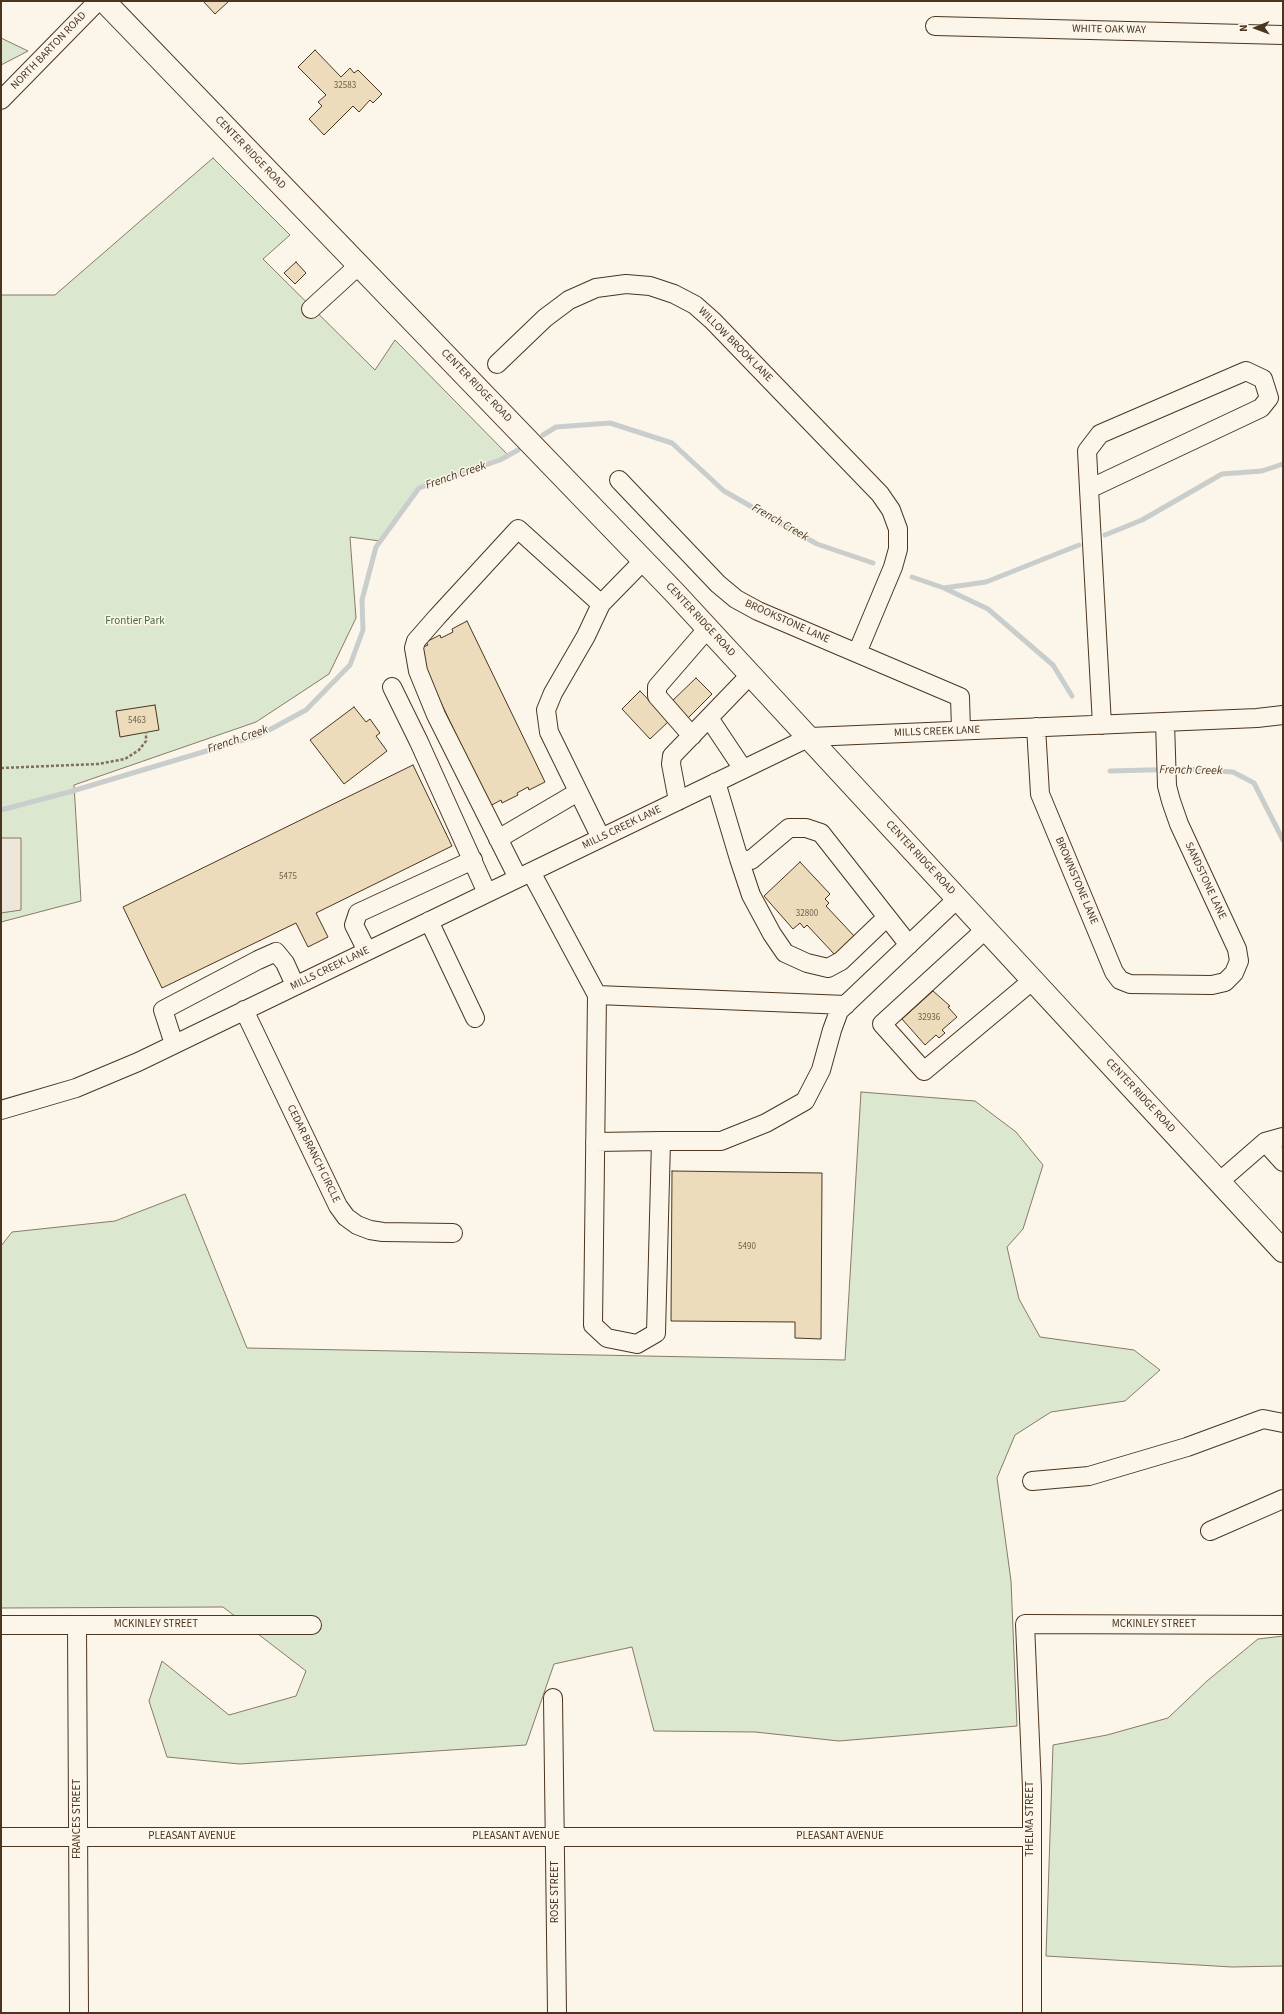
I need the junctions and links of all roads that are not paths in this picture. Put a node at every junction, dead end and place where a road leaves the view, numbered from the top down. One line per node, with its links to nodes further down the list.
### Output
1 (98, 1): 5 (street, NORTH BARTON ROAD)
2 (104, 1): 6 (main road, CENTER RIDGE ROAD)
3 (935, 26): 4 (street, WHITE OAK WAY)
4 (1283, 35)
5 (1, 100)
6 (359, 265): 7 (street); 11 (main road, CENTER RIDGE ROAD)
7 (311, 309)
8 (497, 364): 14 (street, WILLOW BROOK LANE)
9 (619, 480): 14 (street, BROOKSTONE LANE)
10 (1089, 489): 10 (street); 20 (street)
11 (644, 560): 12 (street); 13 (main road, CENTER RIDGE ROAD)
12 (601, 604): 27 (street); 30 (street)
13 (708, 628): 15 (main road, CENTER RIDGE ROAD); 23 (street)
14 (857, 653): 22 (street, BROOKSTONE LANE)
15 (751, 674): 18 (street); 24 (main road, CENTER RIDGE ROAD)
16 (392, 687): 32 (street)
17 (1283, 715): 19 (street, MILLS CREEK LANE)
18 (709, 718): 23 (street); 25 (street)
19 (1165, 722): 20 (street, MILLS CREEK LANE); 42 (street, SANDSTONE LANE)
20 (1102, 725): 21 (street, MILLS CREEK LANE)
21 (1036, 727): 22 (street, MILLS CREEK LANE); 42 (street, BROWNSTONE LANE)
22 (961, 730): 24 (street, MILLS CREEK LANE)
23 (692, 736): 28 (street)
24 (810, 737): 25 (street, MILLS CREEK LANE); 35 (main road, CENTER RIDGE ROAD)
25 (743, 769): 26 (street, MILLS CREEK LANE)
26 (716, 782): 28 (street, MILLS CREEK LANE); 31 (street)
27 (578, 792): 29 (street); 30 (street)
28 (678, 801): 29 (street, MILLS CREEK LANE)
29 (601, 838): 33 (street, MILLS CREEK LANE)
30 (498, 839): 33 (street)
31 (739, 859): 36 (street); 36 (street)
32 (473, 860): 34 (street); 40 (street)
33 (524, 875): 34 (street, MILLS CREEK LANE); 44 (street)
34 (487, 893): 37 (street, MILLS CREEK LANE)
35 (958, 898): 38 (main road, CENTER RIDGE ROAD); 39 (street)
36 (887, 917): 39 (street)
37 (429, 921): 40 (street, MILLS CREEK LANE); 47 (street)
38 (986, 929): 41 (main road, CENTER RIDGE ROAD); 41 (street)
39 (909, 945): 45 (street)
40 (367, 951): 43 (street, MILLS CREEK LANE)
41 (1033, 980): 55 (main road, CENTER RIDGE ROAD)
42 (1171, 984)
43 (295, 985): 46 (street, MILLS CREEK LANE); 48 (street)
44 (597, 995): 45 (street); 52 (street)
45 (846, 1005): 51 (street)
46 (244, 1010): 48 (street, MILLS CREEK LANE); 56 (street, CEDAR BRANCH CIRCLE)
47 (475, 1018)
48 (174, 1044): 49 (street, MILLS CREEK LANE)
49 (1, 1110)
50 (1283, 1137): 53 (street)
51 (661, 1141): 52 (street); 52 (street)
52 (595, 1142)
53 (1265, 1142): 54 (street); 55 (street)
54 (1283, 1162)
55 (1219, 1182): 57 (main road, CENTER RIDGE ROAD)
56 (453, 1232)
57 (1283, 1251)
58 (1283, 1423): 59 (street)
59 (1032, 1481)
60 (1283, 1499): 61 (street)
61 (1210, 1531)
62 (1025, 1624): 66 (street, MCKINLEY STREET); 71 (street, THELMA STREET)
63 (1, 1625): 64 (street, MCKINLEY STREET)
64 (77, 1625): 65 (street, MCKINLEY STREET); 69 (street, FRANCES STREET)
65 (312, 1625)
66 (1283, 1625)
67 (553, 1698): 70 (street, ROSE STREET)
68 (1, 1837): 69 (street, PLEASANT AVENUE)
69 (78, 1837): 70 (street, PLEASANT AVENUE); 72 (street, FRANCES STREET)
70 (556, 1837): 71 (street, PLEASANT AVENUE); 73 (street, ROSE STREET)
71 (1031, 1837): 74 (street, THELMA STREET)
72 (79, 2013)
73 (557, 2013)
74 (1032, 2013)

